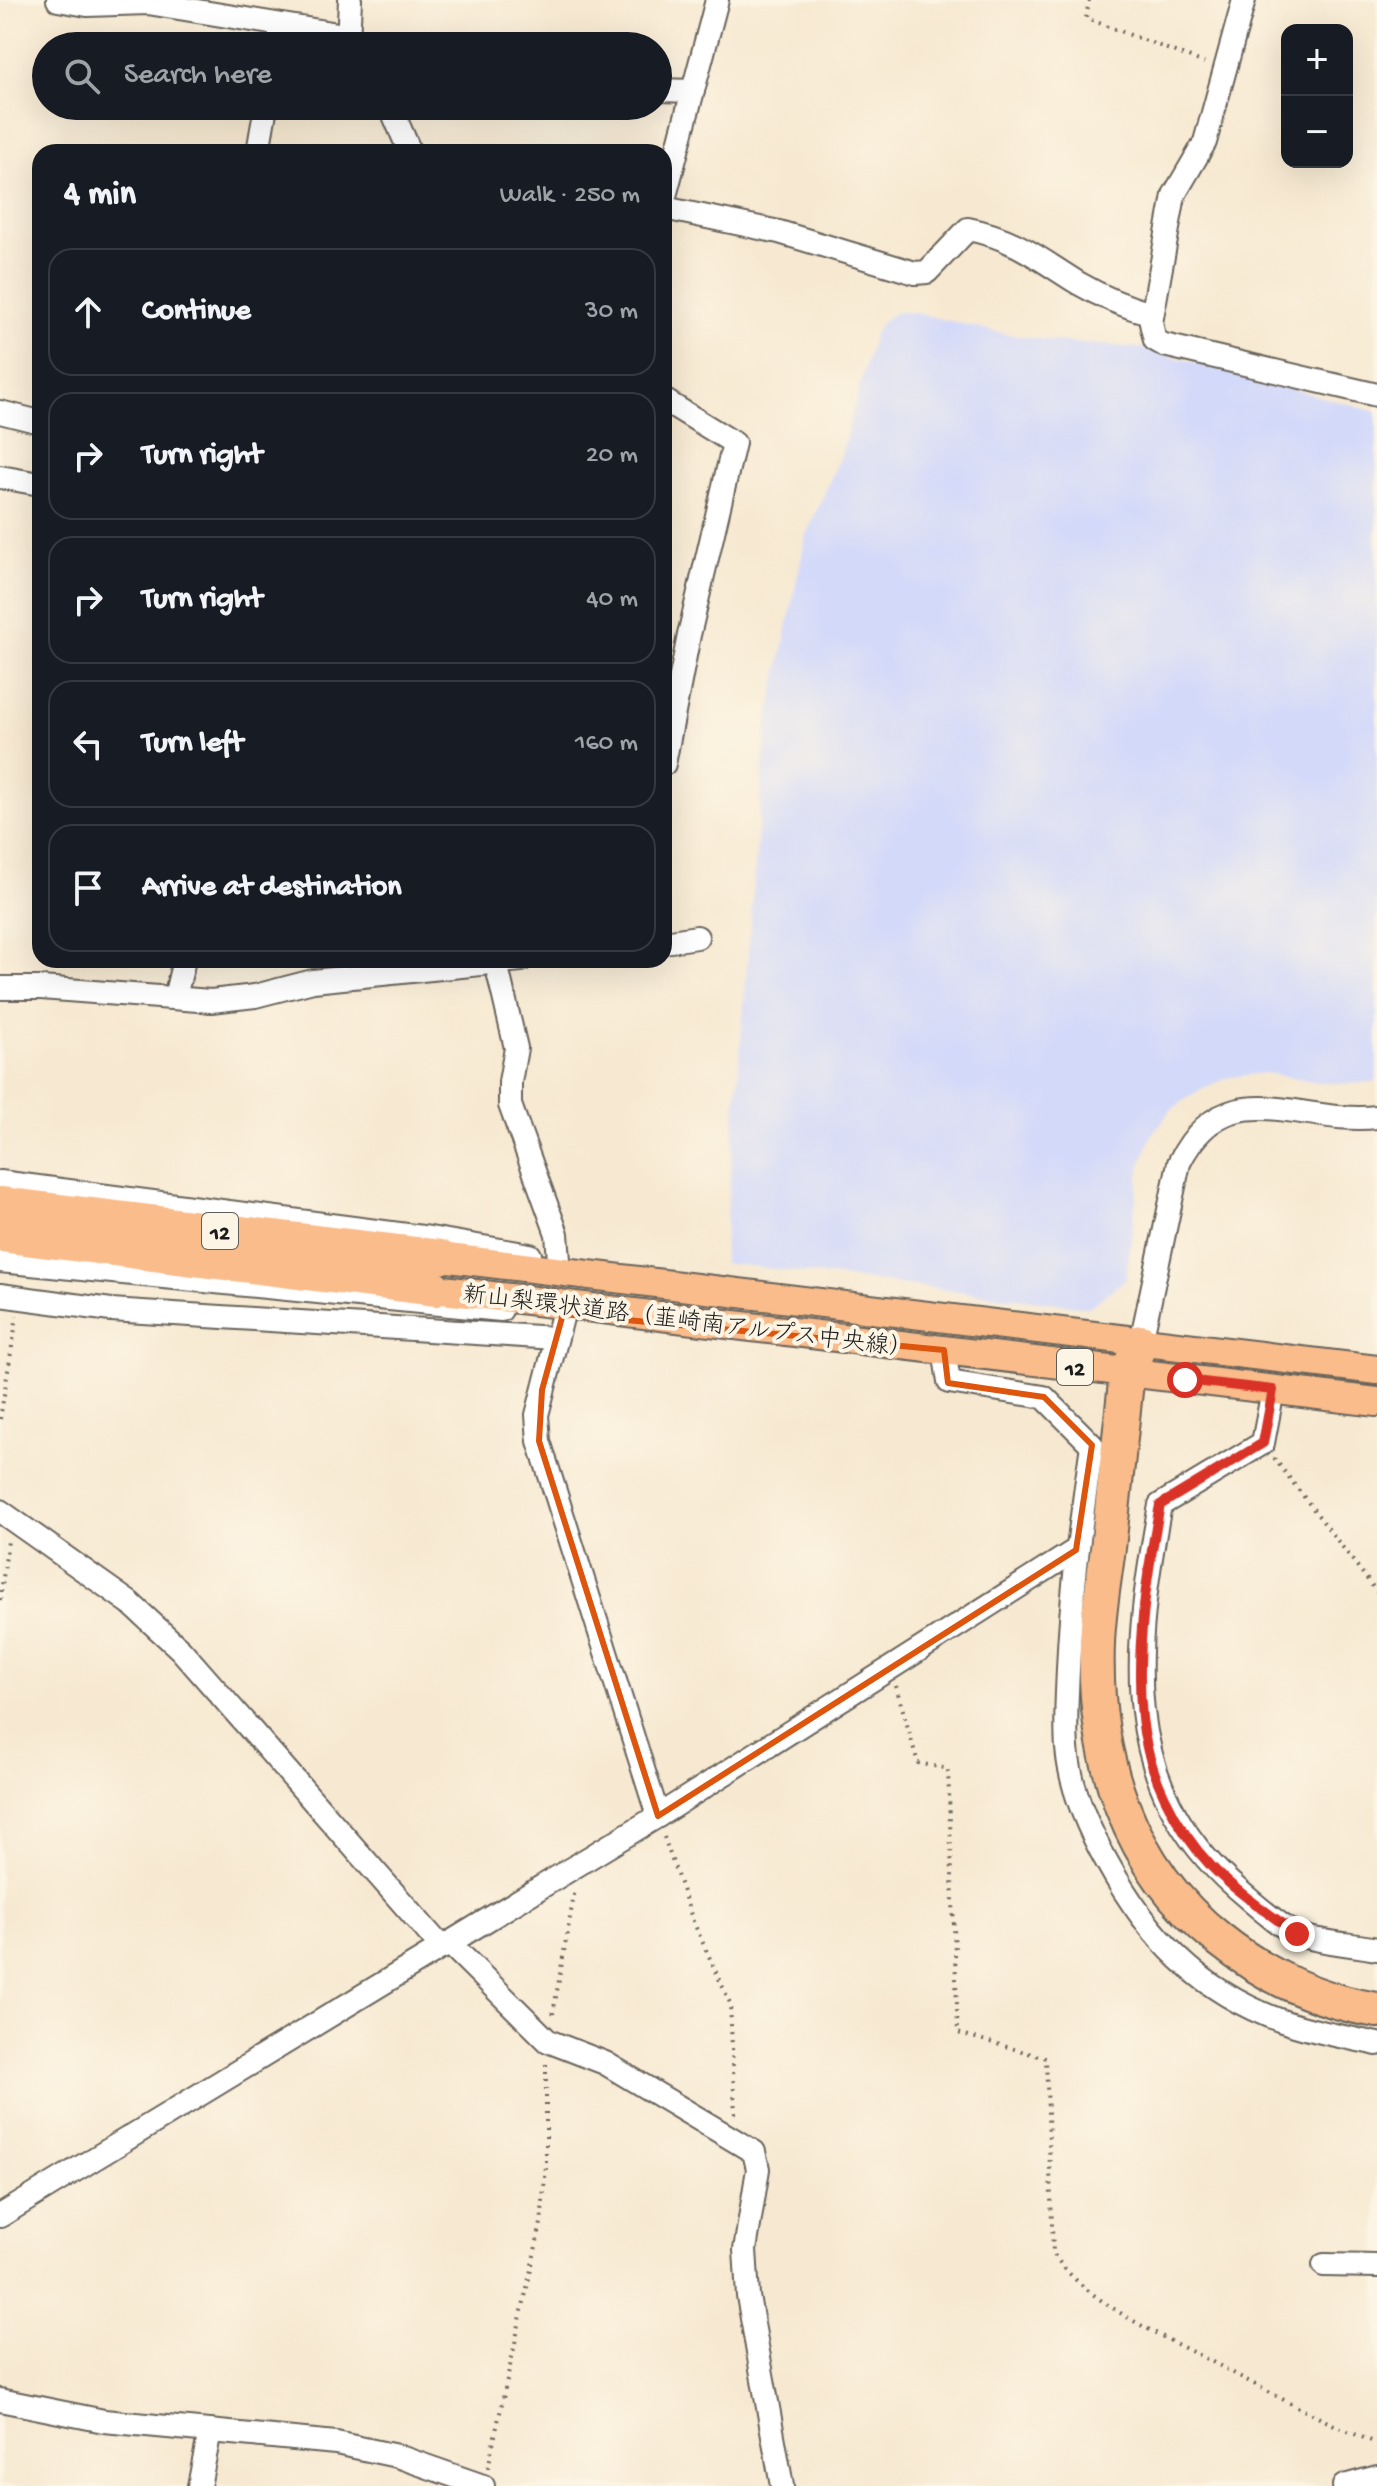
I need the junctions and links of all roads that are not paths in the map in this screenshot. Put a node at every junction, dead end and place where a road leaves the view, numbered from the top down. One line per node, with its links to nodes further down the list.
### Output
1 (58, 0): 5 (street)
2 (350, 0): 6 (street)
3 (717, 0): 8 (street)
4 (1244, 0): 15 (street)
5 (268, 32)
6 (350, 32)
7 (672, 90): 8 (street)
8 (693, 91): 13 (street)
9 (264, 120): 11 (street)
10 (396, 120): 12 (street)
11 (259, 144)
12 (407, 144)
13 (672, 170)
14 (672, 210): 15 (street)
15 (1152, 314): 16 (street)
16 (1377, 395)
17 (672, 405): 22 (street)
18 (0, 412): 19 (street)
19 (32, 420)
20 (0, 477): 21 (street)
21 (32, 483)
22 (672, 723)
23 (697, 937): 24 (street)
24 (672, 941)
25 (182, 968): 29 (street)
26 (445, 968): 29 (street)
27 (497, 968): 34 (street)
28 (0, 988): 29 (street)
29 (175, 997)
30 (1377, 1117): 42 (street)
31 (0, 1182): 34 (street)
32 (0, 1204): 36 (highway, 新山梨環状道路（韮崎南アルプス中央線） / 12)
33 (0, 1235): 36 (highway, 新山梨環状道路（韮崎南アルプス中央線） / 12)
34 (559, 1260): 38 (street)
35 (0, 1261): 39 (street)
36 (438, 1273): 38 (main road, 新山梨環状道路（韮崎南アルプス中央線） / 12); 40 (main road, 新山梨環状道路（韮崎南アルプス中央線） / 12)
37 (10, 1296): 41 (street)
38 (853, 1307): 42 (main road, 新山梨環状道路（韮崎南アルプス中央線） / 12)
39 (563, 1314): 40 (street); 41 (street)
40 (773, 1330): 43 (main road, 新山梨環状道路（韮崎南アルプス中央線） / 12)
41 (555, 1338): 50 (street)
42 (1141, 1342): 44 (main road, 新山梨環状道路（韮崎南アルプス中央線） / 12); 45 (highway)
43 (944, 1350): 45 (main road, 新山梨環状道路（韮崎南アルプス中央線） / 12); 49 (street)
44 (1377, 1370)
45 (1138, 1374): 46 (main road, 新山梨環状道路（韮崎南アルプス中央線） / 12); 53 (highway); 54 (highway)
46 (1273, 1390): 47 (main road, 新山梨環状道路（韮崎南アルプス中央線） / 12); 52 (street)
47 (1377, 1402)
48 (6, 1515): 51 (street)
49 (1076, 1550): 50 (street); 55 (street)
50 (658, 1816): 51 (street)
51 (445, 1946): 56 (street); 64 (street)
52 (1377, 1949)
53 (1377, 1990)
54 (1377, 2010)
55 (1377, 2044)
56 (0, 2216)
57 (1324, 2265): 58 (street)
58 (1377, 2266)
59 (0, 2400): 60 (street)
60 (210, 2431): 62 (street); 63 (street)
61 (1377, 2477): 65 (street)
62 (485, 2478)
63 (199, 2486)
64 (782, 2486)
65 (1344, 2486)

